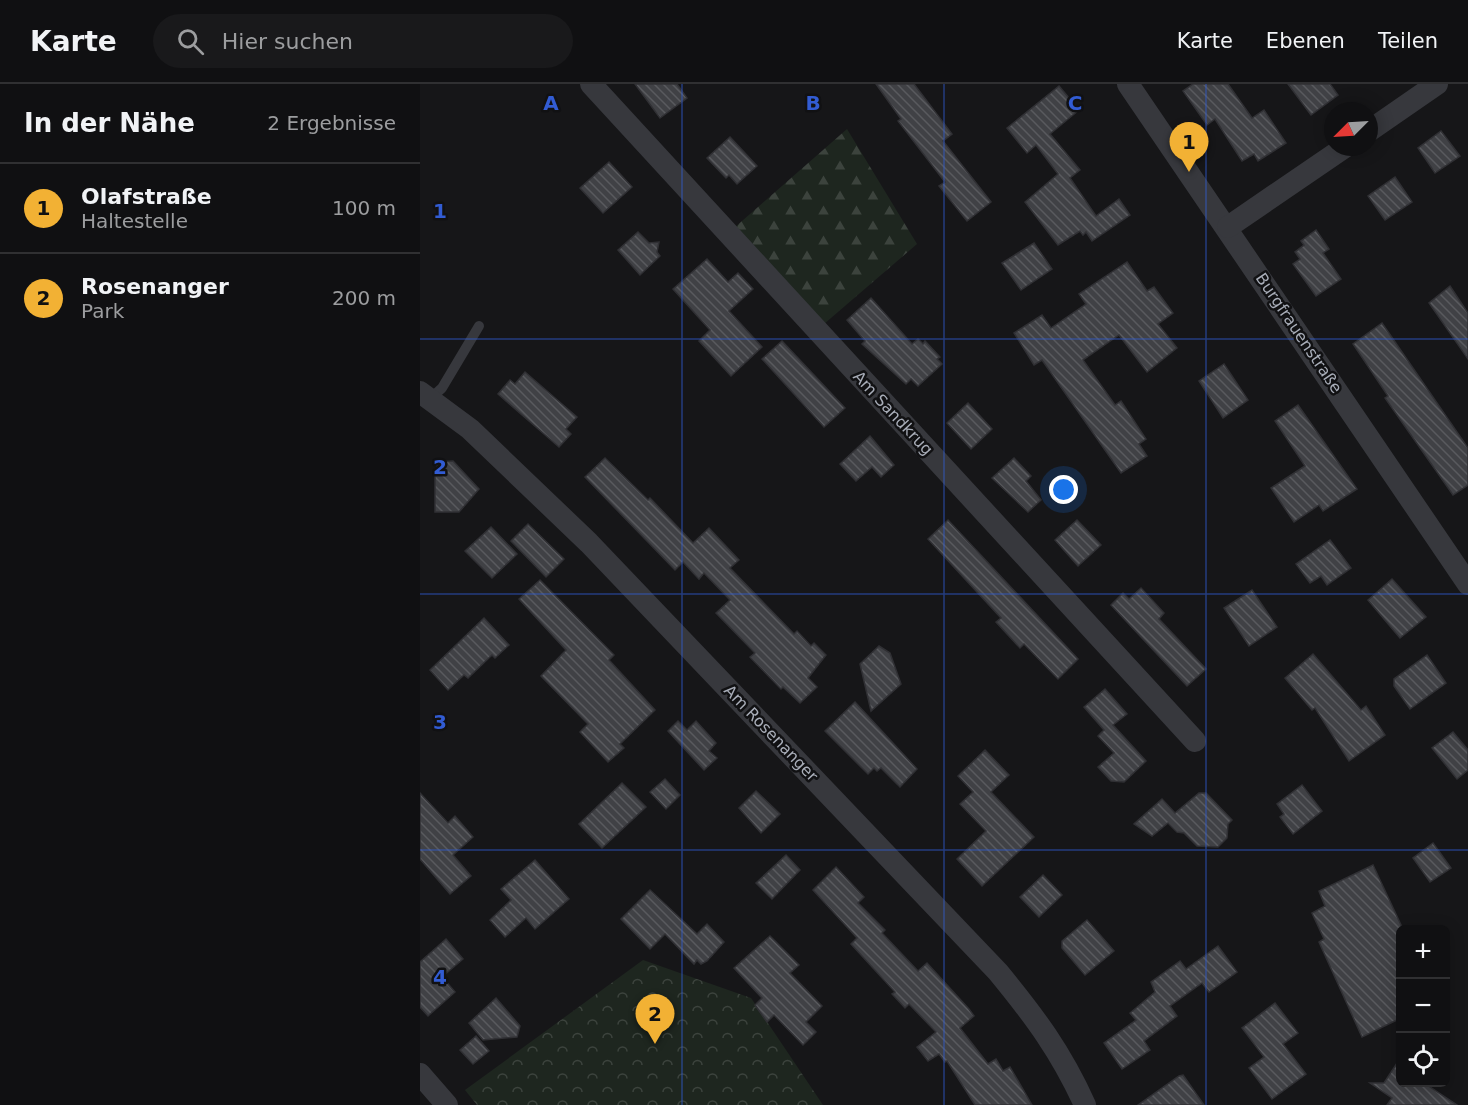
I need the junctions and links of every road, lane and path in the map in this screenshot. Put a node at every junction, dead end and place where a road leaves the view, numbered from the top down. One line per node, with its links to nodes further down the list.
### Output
1 (591, 84): 10 (street, Am Sandkrug)
2 (1128, 84): 6 (street, Burgfrauenstraße)
3 (1437, 84): 4 (street)
4 (1378, 125)
5 (1332, 156): 6 (street)
6 (1228, 227): 9 (street, Burgfrauenstraße)
7 (479, 326): 8 (lane)
8 (423, 400): 13 (street, Am Rosenanger)
9 (1468, 584)
10 (1195, 741)
11 (420, 1074): 12 (street)
12 (447, 1105)
13 (1085, 1105)

